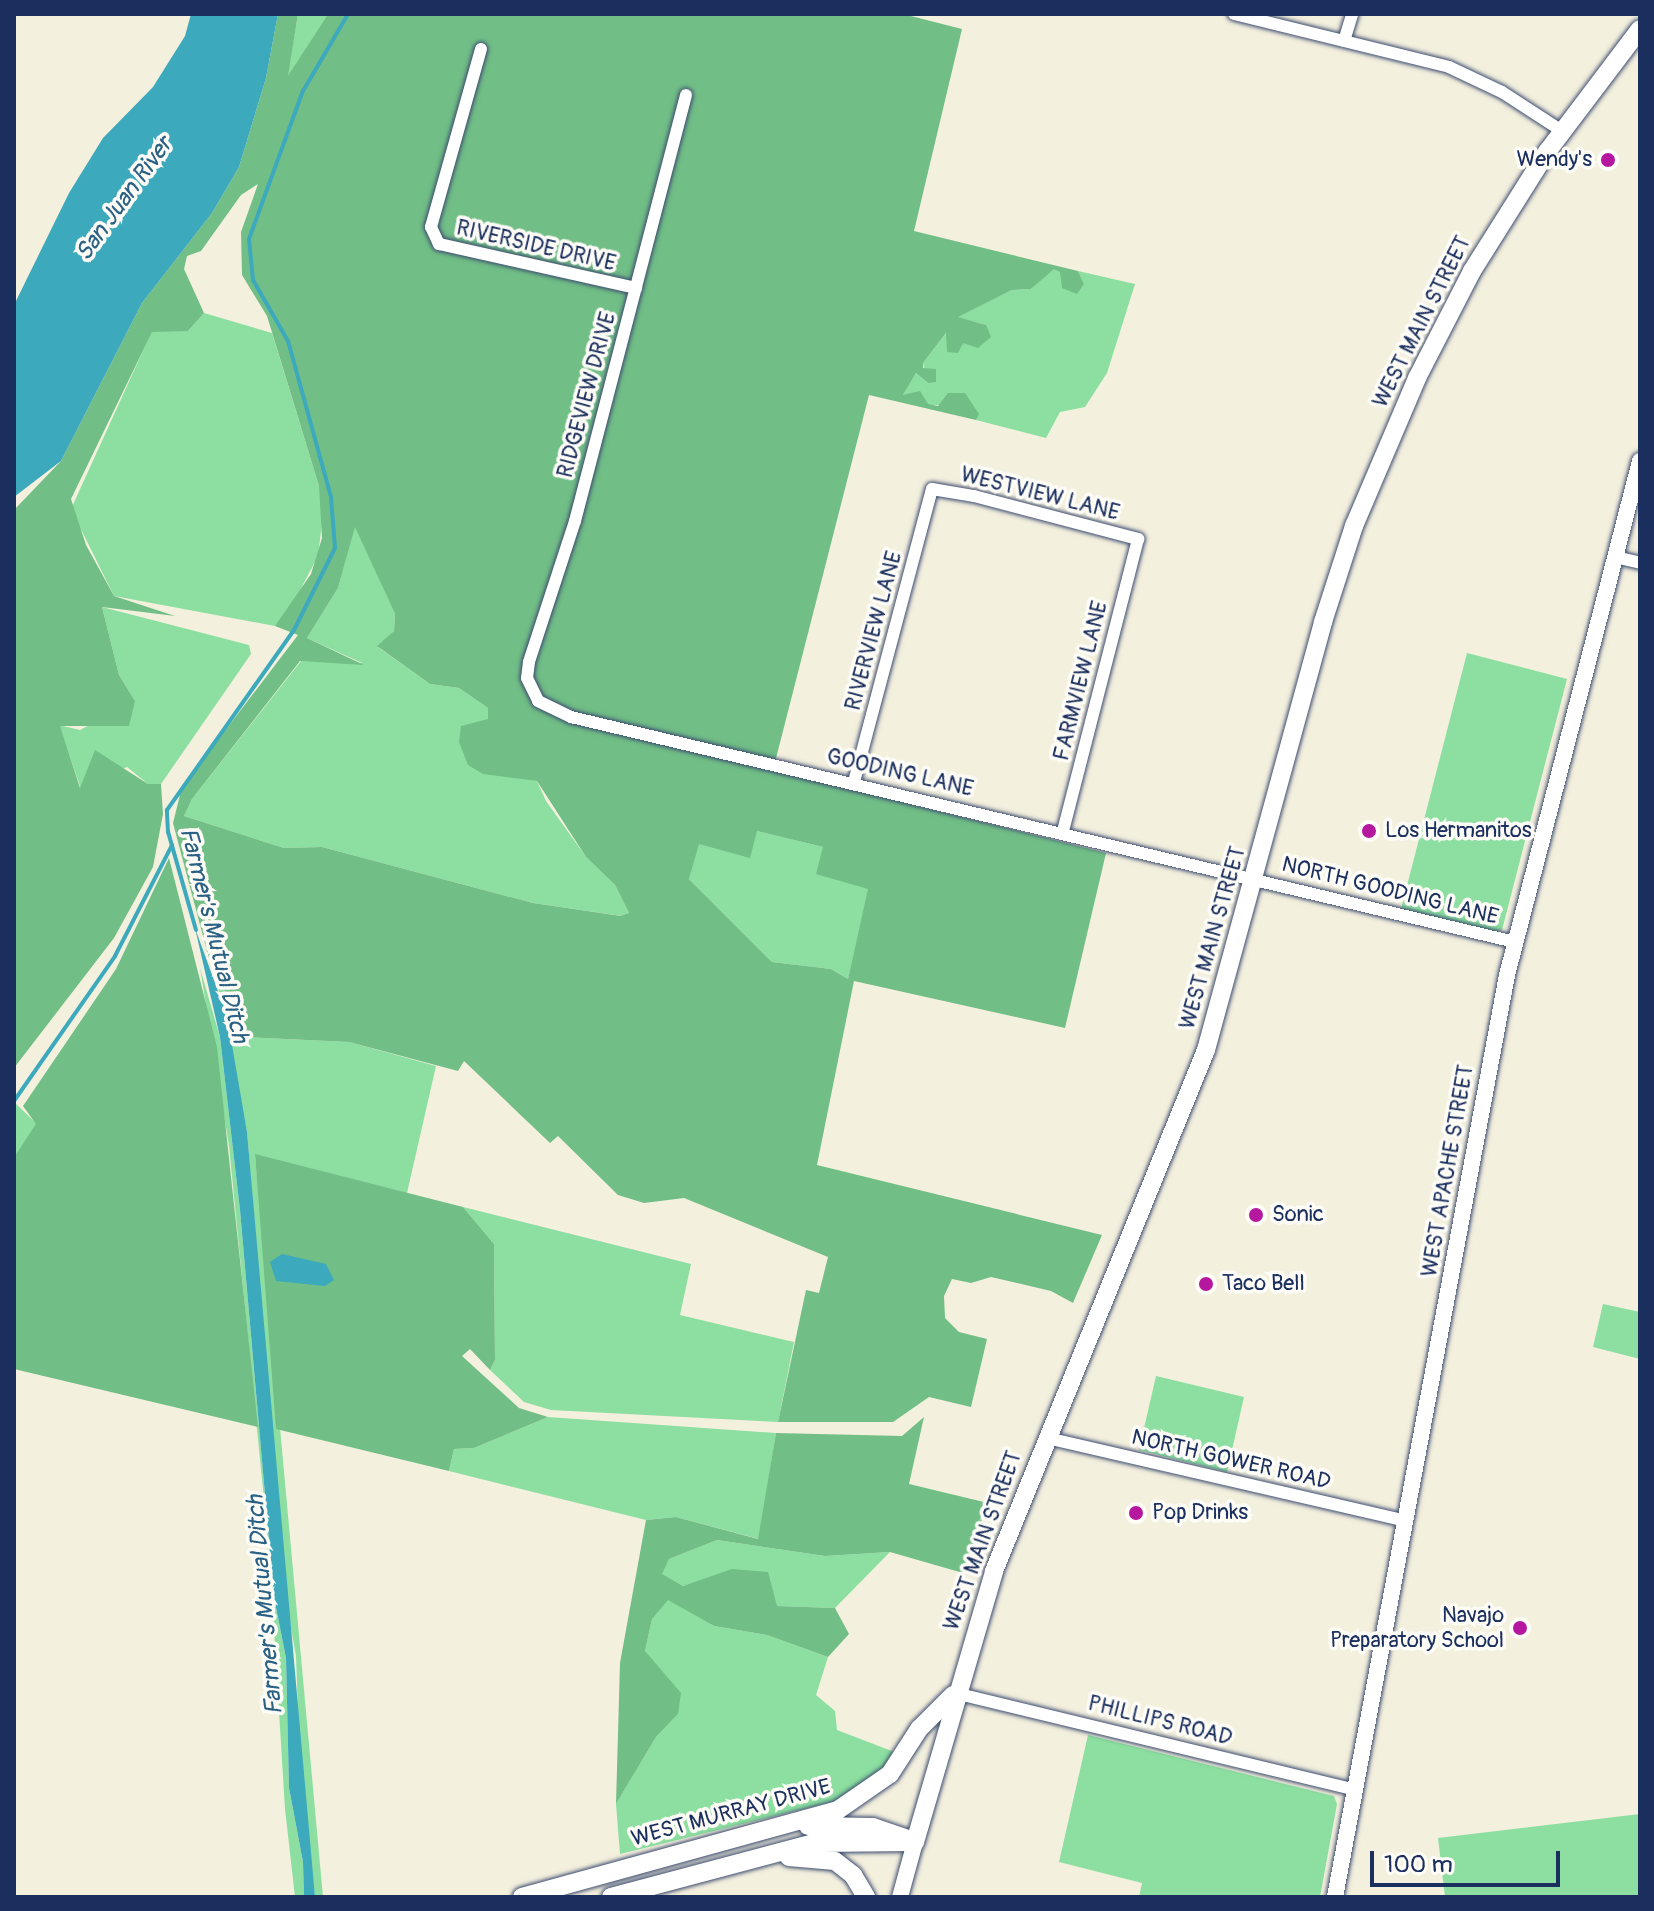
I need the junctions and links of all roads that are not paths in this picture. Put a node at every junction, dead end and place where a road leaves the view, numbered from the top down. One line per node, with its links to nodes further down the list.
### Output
1 (1234, 14): 4 (street)
2 (1352, 14): 4 (street)
3 (1640, 29): 7 (highway, WEST MAIN STREET)
4 (1344, 41): 7 (street)
5 (481, 49): 8 (street, RIVERSIDE DRIVE)
6 (686, 95): 8 (street, RIDGEVIEW DRIVE)
7 (1562, 131): 17 (highway, WEST MAIN STREET)
8 (636, 288): 14 (street, RIDGEVIEW DRIVE)
9 (1640, 461): 12 (main road, WEST APACHE STREET)
10 (932, 489): 11 (street, WESTVIEW LANE); 15 (street, RIVERVIEW LANE)
11 (1138, 539): 16 (street, FARMVIEW LANE)
12 (1615, 557): 13 (street); 18 (main road, WEST APACHE STREET)
13 (1640, 563)
14 (538, 701): 15 (street, GOODING LANE)
15 (854, 782): 16 (street, GOODING LANE)
16 (1063, 832): 17 (street, GOODING LANE)
17 (1256, 879): 18 (street, NORTH GOODING LANE); 19 (highway, WEST MAIN STREET)
18 (1515, 942): 20 (main road, WEST APACHE STREET)
19 (1047, 1438): 20 (street, NORTH GOWER ROAD); 21 (highway, WEST MAIN STREET)
20 (1406, 1521): 22 (main road, WEST APACHE STREET)
21 (955, 1693): 22 (street, PHILLIPS ROAD); 23 (highway, WEST MURRAY DRIVE); 24 (highway, WEST MAIN STREET)
22 (1355, 1790): 30 (main road, WEST APACHE STREET)
23 (752, 1835): 24 (highway); 26 (highway, WEST MURRAY DRIVE)
24 (915, 1842): 25 (highway); 29 (main road, WEST MAIN STREET)
25 (750, 1859): 27 (highway); 28 (highway)
26 (522, 1897)
27 (611, 1897)
28 (866, 1897)
29 (900, 1897)
30 (1335, 1897)

